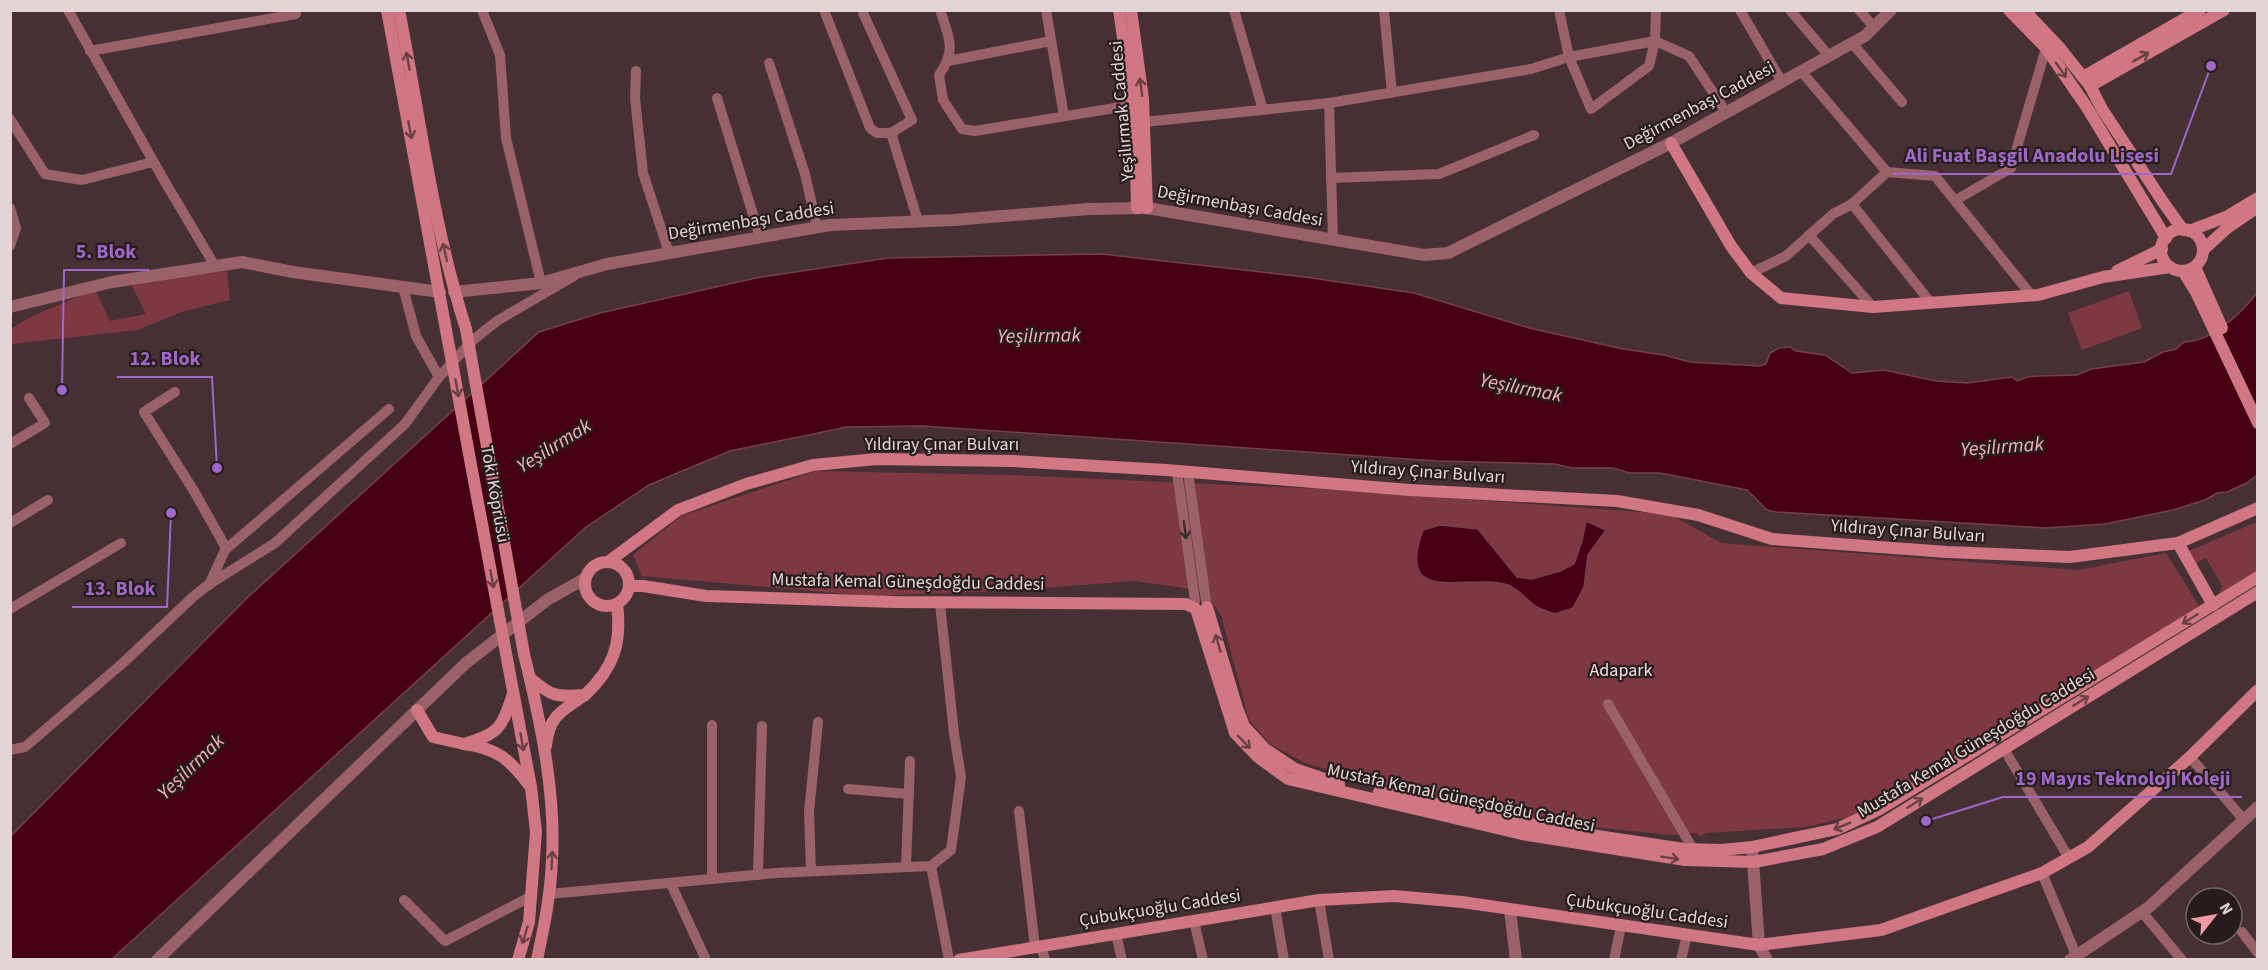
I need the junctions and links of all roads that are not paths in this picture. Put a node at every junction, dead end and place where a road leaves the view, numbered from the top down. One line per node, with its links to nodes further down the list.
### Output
1 (68, 10): 29 (street)
2 (387, 10): 79 (main road, Toki Köprüsü, one-way to 79)
3 (399, 10): 80 (main road, one-way to 3)
4 (482, 10): 76 (street)
5 (824, 10): 48 (street)
6 (940, 10): 32 (street)
7 (1046, 10): 25 (street)
8 (1119, 10): 42 (main road, Yeşilırmak Caddesi)
9 (1131, 10): 47 (main road, Yeşilırmak Caddesi, one-way to 9)
10 (1234, 10): 43 (street)
11 (1384, 10): 38 (street)
12 (1559, 10): 31 (street)
13 (1656, 10): 26 (street)
14 (1740, 10): 37 (street)
15 (1790, 10): 30 (street)
16 (1859, 10): 24 (street)
17 (1891, 10): 24 (street, Değirmenbaşı Caddesi)
18 (2009, 10): 28 (main road)
19 (2025, 10): 36 (main road)
20 (2200, 10): 36 (main road)
21 (2224, 10): 36 (main road, one-way to 21)
22 (863, 13): 48 (street)
23 (296, 14): 29 (street)
24 (1874, 27): 27 (street, Değirmenbaşı Caddesi)
25 (1051, 41): 32 (street); 45 (street)
26 (1655, 41): 31 (street); 31 (street); 44 (street)
27 (1852, 43): 30 (street, Değirmenbaşı Caddesi); 40 (street)
28 (2046, 48): 55 (street); 66 (main road, one-way to 66)
29 (90, 51): 51 (street)
30 (1829, 56): 35 (street, Değirmenbaşı Caddesi)
31 (1569, 57): 38 (street)
32 (948, 62): 45 (street)
33 (769, 63): 61 (street)
34 (636, 71): 69 (street)
35 (1801, 71): 37 (street, Değirmenbaşı Caddesi); 52 (street)
36 (2087, 81): 62 (main road)
37 (1782, 82): 44 (street, Değirmenbaşı Caddesi)
38 (1392, 93): 41 (street)
39 (717, 98): 64 (street)
40 (1902, 102)
41 (1329, 104): 43 (street); 53 (street)
42 (1133, 105): 45 (street); 59 (main road, Yeşilırmak Caddesi)
43 (1263, 110): 47 (street)
44 (1726, 112): 50 (street, Değirmenbaşı Caddesi)
45 (1064, 116)
46 (10, 119): 51 (street)
47 (1144, 123): 59 (main road, Yeşilırmak Caddesi)
48 (891, 133): 60 (street)
49 (1534, 135): 53 (street)
50 (1671, 143): 65 (street, Değirmenbaşı Caddesi); 74 (main road)
51 (153, 162): 70 (street)
52 (1887, 172): 55 (street); 56 (street)
53 (1331, 178): 65 (street)
54 (2258, 198): 62 (main road)
55 (1956, 200): 81 (street)
56 (1852, 204): 63 (street); 84 (street)
57 (2258, 207): 68 (main road)
58 (10, 208): 67 (street)
59 (1142, 208): 60 (street, Değirmenbaşı Caddesi); 65 (street, Değirmenbaşı Caddesi)
60 (918, 221): 61 (street, Değirmenbaşı Caddesi)
61 (817, 227): 64 (street, Değirmenbaşı Caddesi)
62 (2186, 230): 66 (main road); 68 (main road)
63 (1809, 236): 74 (street); 85 (street)
64 (760, 237): 69 (street, Değirmenbaşı Caddesi)
65 (1333, 240)
66 (2164, 244): 71 (main road); 75 (main road)
67 (10, 246)
68 (2203, 250): 73 (main road)
69 (669, 253): 72 (street, Değirmenbaşı Caddesi)
70 (215, 266): 77 (street); 83 (street)
71 (2170, 267): 73 (main road); 75 (main road)
72 (584, 269): 76 (street, Değirmenbaşı Caddesi); 88 (street)
73 (2189, 269): 78 (main road)
74 (1751, 273): 85 (main road)
75 (2103, 277): 81 (main road)
76 (541, 283): 80 (street, Değirmenbaşı Caddesi)
77 (403, 286): 79 (street); 88 (street)
78 (2200, 290): 91 (main road); 93 (main road)
79 (440, 292): 115 (main road, Toki Köprüsü, one-way to 115, bridge)
80 (454, 292): 113 (main road, bridge)
81 (2032, 296): 84 (main road)
82 (10, 300): 83 (street)
83 (28, 303): 86 (street); 87 (street)
84 (1931, 303): 85 (main road)
85 (1873, 306)
86 (10, 307)
87 (10, 313)
88 (439, 377): 105 (street)
89 (175, 392): 101 (street)
90 (29, 398): 94 (street)
91 (2258, 405)
92 (389, 409): 101 (street)
93 (2258, 423)
94 (10, 444)
95 (1183, 472): 100 (main road, Yıldıray Çınar Bulvarı); 102 (main road, Yıldıray Çınar Bulvarı); 110 (street)
96 (48, 500): 98 (street)
97 (2258, 508): 100 (main road, Yıldıray Çınar Bulvarı)
98 (10, 523)
99 (121, 543): 112 (street)
100 (2178, 543): 111 (main road)
101 (226, 548): 105 (street)
102 (608, 562): 104 (main road); 106 (main road)
103 (2258, 577): 111 (main road, Mustafa Kemal Güneşdoğdu Caddesi)
104 (586, 578): 108 (main road); 118 (street)
105 (208, 585): 123 (street)
106 (629, 586): 108 (main road); 109 (main road, Mustafa Kemal Güneşdoğdu Caddesi)
107 (2258, 592): 124 (main road, Mustafa Kemal Güneşdoğdu Caddesi, one-way to 107)
108 (617, 604): 116 (main road)
109 (940, 604): 110 (main road, Mustafa Kemal Güneşdoğdu Caddesi); 141 (street)
110 (1198, 604): 136 (main road)
111 (2213, 605): 137 (main road, Mustafa Kemal Güneşdoğdu Caddesi, one-way to 137)
112 (10, 609)
113 (530, 678): 116 (main road); 128 (main road)
114 (2258, 690): 126 (main road, Çubukçuoğlu Caddesi)
115 (513, 693): 122 (main road); 130 (main road, Toki Köprüsü, one-way to 130)
116 (585, 696): 128 (main road)
117 (1608, 704): 138 (street)
118 (417, 710): 122 (main road); 165 (street)
119 (818, 722): 143 (street)
120 (712, 725): 146 (street)
121 (762, 726): 145 (street)
122 (464, 744): 130 (main road)
123 (25, 747): 125 (street); 127 (street)
124 (2004, 749): 139 (street); 140 (main road, Mustafa Kemal Güneşdoğdu Caddesi, one-way to 124)
125 (10, 750)
126 (2190, 758): 135 (street); 139 (main road, Çubukçuoğlu Caddesi)
127 (10, 759)
128 (545, 759): 148 (main road, one-way to 128)
129 (910, 761): 132 (street)
130 (531, 787): 149 (main road, Toki Köprüsü)
131 (848, 789): 132 (street)
132 (909, 795): 142 (street)
133 (2258, 807): 135 (street)
134 (1019, 811): 161 (street)
135 (2244, 820): 154 (street)
136 (1529, 830): 138 (main road, Mustafa Kemal Güneşdoğdu Caddesi); 140 (main road, Mustafa Kemal Güneşdoğdu Caddesi, one-way to 140)
137 (1752, 847): 138 (main road, Mustafa Kemal Güneşdoğdu Caddesi); 140 (street)
138 (1693, 849)
139 (2069, 858): 144 (main road, Çubukçuoğlu Caddesi)
140 (1754, 862): 160 (street)
141 (931, 866): 142 (street); 169 (street)
142 (906, 867): 143 (street)
143 (812, 872): 145 (street)
144 (2042, 873): 160 (main road, Çubukçuoğlu Caddesi); 164 (street)
145 (758, 875): 146 (street)
146 (712, 879): 147 (street)
147 (671, 884): 148 (street); 168 (street)
148 (549, 894): 167 (main road)
149 (532, 896): 150 (street); 166 (main road, Toki Köprüsü, one-way to 166)
150 (404, 900)
151 (1318, 900): 152 (main road, Çubukçuoğlu Caddesi); 153 (main road, Çubukçuoğlu Caddesi); 175 (street)
152 (1275, 907): 155 (main road, Çubukçuoğlu Caddesi); 174 (street)
153 (1510, 910): 156 (main road, Çubukçuoğlu Caddesi); 176 (street)
154 (2142, 912): 164 (street); 180 (street)
155 (1194, 921): 157 (main road, Çubukçuoğlu Caddesi); 173 (street)
156 (1621, 926): 158 (main road, Çubukçuoğlu Caddesi); 177 (street)
157 (1116, 934): 161 (main road, Çubukçuoğlu Caddesi); 172 (street)
158 (1687, 935): 160 (main road, Çubukçuoğlu Caddesi); 178 (street)
159 (2244, 935): 162 (street)
160 (1760, 945): 179 (street)
161 (1038, 946): 163 (main road, Çubukçuoğlu Caddesi); 171 (street)
162 (2258, 953)
163 (975, 958): 170 (main road, Çubukçuoğlu Caddesi)
164 (2073, 958)
165 (157, 960)
166 (518, 960)
167 (537, 960)
168 (706, 960)
169 (949, 960)
170 (959, 960)
171 (1045, 960)
172 (1122, 960)
173 (1203, 960)
174 (1284, 960)
175 (1329, 960)
176 (1516, 960)
177 (1614, 960)
178 (1681, 960)
179 (1767, 960)
180 (2182, 960)

